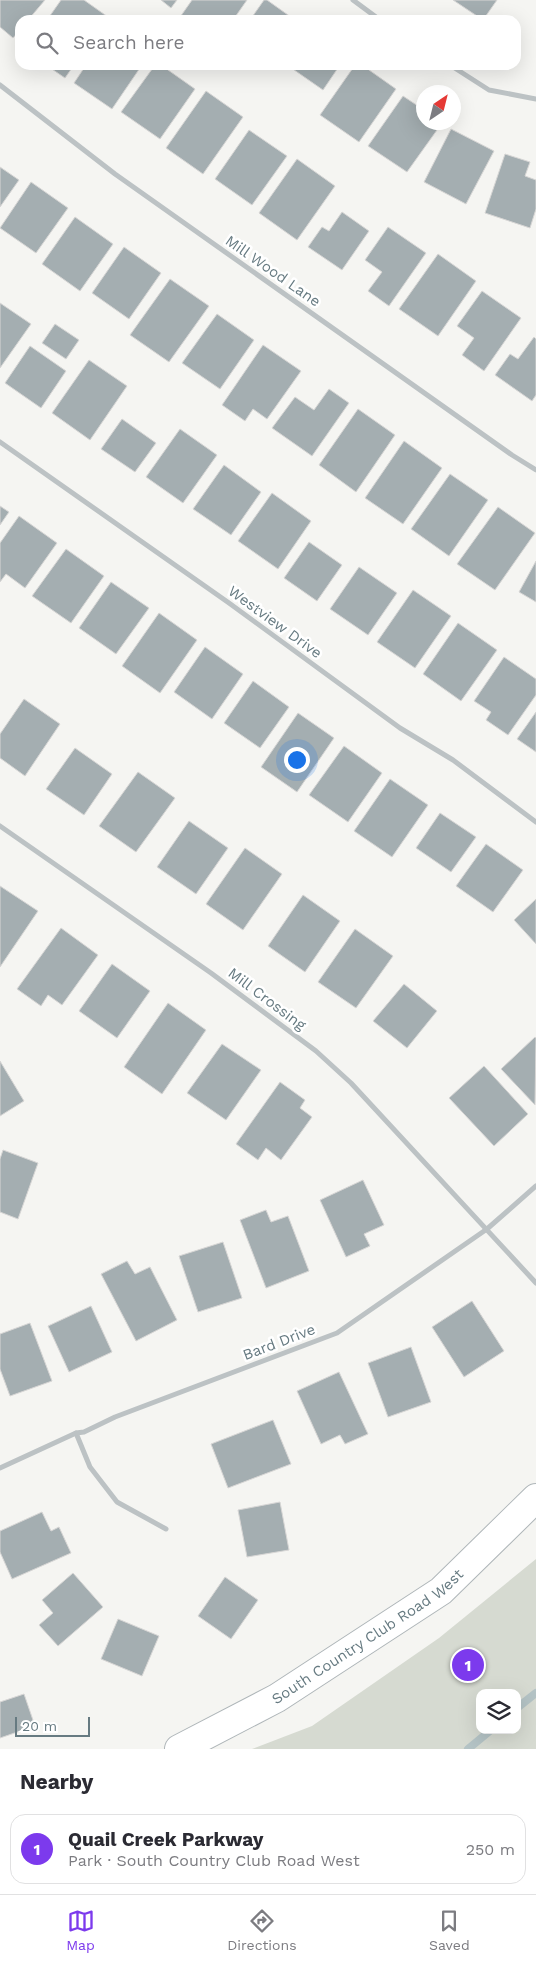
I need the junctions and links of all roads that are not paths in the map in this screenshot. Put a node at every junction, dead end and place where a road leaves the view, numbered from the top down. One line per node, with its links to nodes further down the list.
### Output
1 (353, 0): 2 (street)
2 (373, 15)
3 (458, 70): 5 (street)
4 (0, 85): 7 (street, Mill Wood Lane)
5 (536, 99)
6 (0, 442): 8 (street, Westview Drive)
7 (536, 470)
8 (536, 822)
9 (0, 826): 11 (street, Mill Crossing)
10 (536, 1186): 11 (street, Bard Drive)
11 (487, 1229): 12 (street, Mill Crossing); 13 (street, Bard Drive)
12 (536, 1282)
13 (76, 1433): 14 (street, Bard Drive); 16 (street)
14 (0, 1468)
15 (536, 1498): 17 (street, South Country Club Road West)
16 (166, 1529)
17 (179, 1749)

